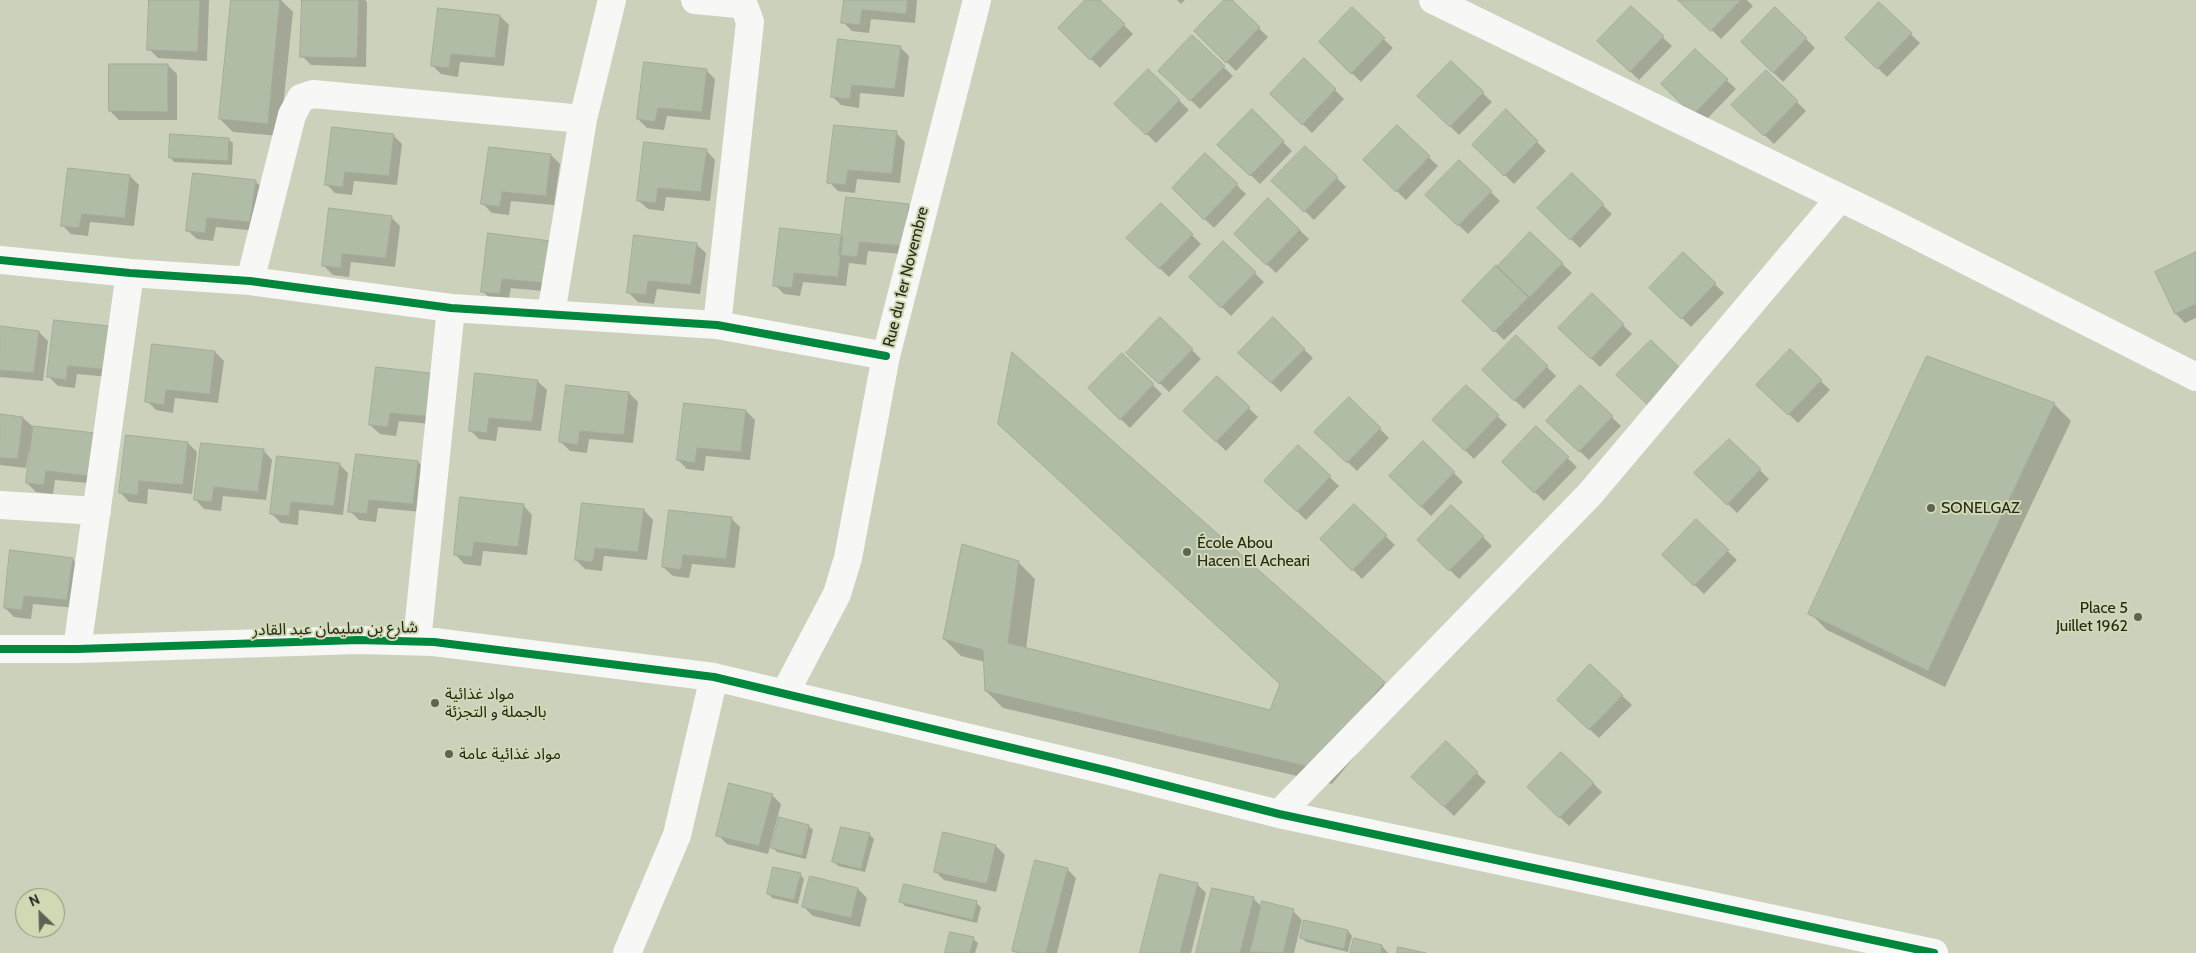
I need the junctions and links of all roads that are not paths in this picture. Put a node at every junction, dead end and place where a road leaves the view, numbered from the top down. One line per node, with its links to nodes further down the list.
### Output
1 (612, 0): 5 (street)
2 (695, 0): 12 (street)
3 (977, 0): 13 (street, Rue du 1er Novembre)
4 (1433, 0): 6 (street)
5 (583, 119): 9 (street); 11 (street)
6 (1840, 198): 14 (street); 22 (street)
7 (0, 260): 8 (street)
8 (130, 273): 9 (street); 16 (street)
9 (250, 281): 10 (street)
10 (451, 308): 11 (street); 17 (street)
11 (551, 314): 12 (street)
12 (717, 325): 13 (street)
13 (886, 356): 21 (street, Rue du 1er Novembre)
14 (2196, 377)
15 (0, 504): 16 (street)
16 (96, 511): 19 (street)
17 (417, 641): 19 (street, شارع بن سليمان عبد القادر); 20 (street, شارع بن سليمان عبد القادر)
18 (0, 649): 19 (street, شارع بن سليمان عبد القادر)
19 (77, 649)
20 (714, 677): 21 (street, شارع بن سليمان عبد القادر); 23 (street)
21 (786, 693): 22 (street, شارع بن سليمان عبد القادر)
22 (1279, 814): 24 (street, شارع بن سليمان عبد القادر)
23 (627, 953)
24 (1934, 953)

